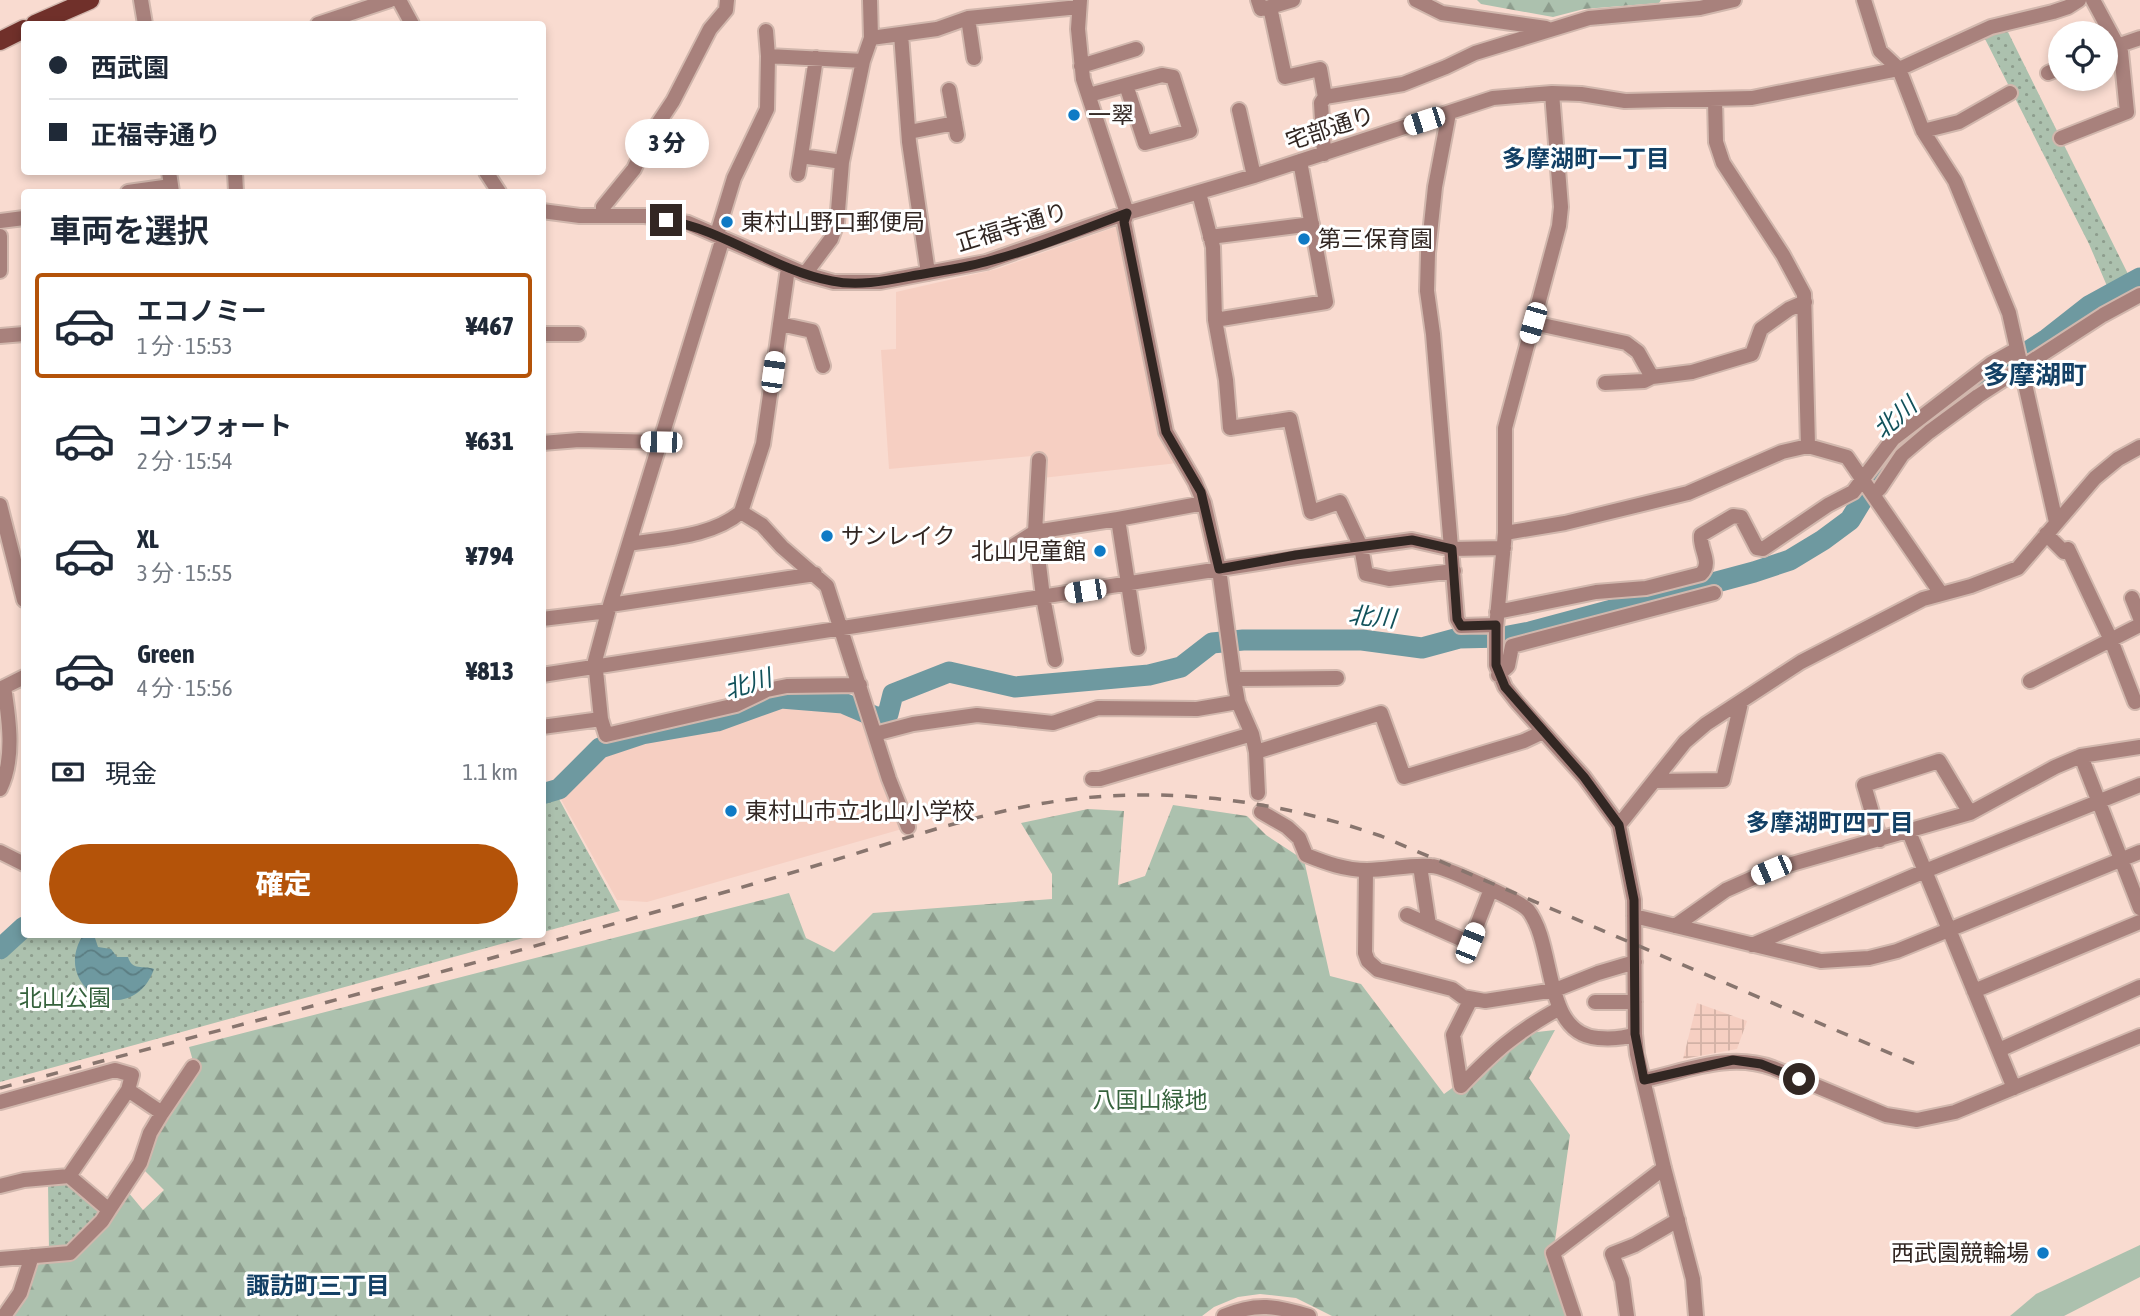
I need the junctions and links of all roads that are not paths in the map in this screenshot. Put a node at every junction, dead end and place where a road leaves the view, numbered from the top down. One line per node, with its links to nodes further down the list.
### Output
1 (90, 0): 16 (main road)
2 (141, 0): 19 (street)
3 (390, 0): 20 (street)
4 (399, 0): 21 (street)
5 (727, 0): 63 (street)
6 (870, 0): 27 (street)
7 (1293, 0): 14 (street)
8 (1416, 0): 23 (street)
9 (1734, 0): 15 (street)
10 (1864, 0): 38 (street)
11 (2079, 0): 38 (street, 宅部通り)
12 (2093, 0): 22 (street)
13 (1081, 2): 17 (street); 37 (street)
14 (1264, 3): 45 (street)
15 (1701, 4): 23 (street)
16 (61, 6): 18 (main road)
17 (968, 18): 26 (street); 35 (street)
18 (39, 21)
19 (144, 21)
20 (327, 21)
21 (410, 21)
22 (2101, 21)
23 (1551, 29): 45 (street)
24 (21, 30): 29 (main road)
25 (766, 31): 33 (street)
26 (901, 34): 27 (street); 50 (street)
27 (871, 38): 36 (street)
28 (2140, 38): 30 (street)
29 (0, 41)
30 (2118, 46)
31 (1136, 49): 37 (street)
32 (2118, 51): 43 (street)
33 (768, 56): 34 (street); 68 (street)
34 (816, 58): 36 (street); 53 (street)
35 (974, 58)
36 (863, 61): 54 (street)
37 (1081, 66): 44 (street)
38 (1899, 69): 46 (street, 宅部通り); 49 (street)
39 (1126, 85): 39 (street); 44 (street)
40 (949, 90): 50 (street)
41 (1552, 93): 46 (street, 宅部通り); 48 (street, 宅部通り); 77 (street)
42 (2010, 93): 49 (street)
43 (2133, 94): 51 (street)
44 (1089, 95): 62 (street)
45 (1325, 97): 52 (street)
46 (1714, 100): 75 (street)
47 (1239, 110): 57 (street)
48 (1449, 113): 52 (street, 宅部通り); 104 (street)
49 (1923, 131): 83 (street)
50 (909, 132): 72 (street)
51 (2061, 138)
52 (1324, 154): 55 (street, 宅部通り)
53 (801, 156): 54 (street); 56 (street)
54 (842, 162): 73 (street)
55 (1300, 162): 57 (street, 宅部通り); 66 (street)
56 (798, 174)
57 (1254, 176): 60 (street, 宅部通り)
58 (171, 183): 59 (street)
59 (142, 189)
60 (1199, 193): 62 (street, 宅部通り); 69 (street)
61 (546, 212): 63 (street, 正福寺通り)
62 (1127, 213): 72 (street, 正福寺通り); 94 (street)
63 (603, 216): 68 (street, 正福寺通り)
64 (21, 218): 65 (street)
65 (0, 221)
66 (1311, 224): 69 (street); 76 (street)
67 (0, 236): 71 (street)
68 (720, 236): 70 (street, 正福寺通り); 88 (street)
69 (1210, 237): 76 (street)
70 (788, 268): 73 (street, 正福寺通り); 78 (street)
71 (0, 271)
72 (928, 273): 73 (street, 正福寺通り)
73 (805, 274)
74 (2140, 295): 85 (street)
75 (1805, 302): 86 (street); 90 (street)
76 (1215, 320): 103 (street)
77 (1533, 323): 86 (street); 101 (street)
78 (780, 324): 84 (street); 96 (street)
79 (21, 334): 82 (street)
80 (546, 334): 81 (street)
81 (578, 334)
82 (0, 337)
83 (2017, 349): 85 (street); 93 (street)
84 (823, 366)
85 (2022, 367): 93 (street); 98 (street)
86 (1652, 377): 87 (street)
87 (1605, 383)
88 (661, 442): 89 (street); 102 (street)
89 (546, 443)
90 (1808, 446): 93 (street); 101 (street)
91 (2140, 447): 98 (street)
92 (1039, 460): 99 (street)
93 (1869, 487): 111 (street); 118 (street)
94 (1204, 503): 97 (street); 106 (street)
95 (0, 505): 110 (street)
96 (741, 512): 102 (street); 108 (street)
97 (1118, 519): 99 (street); 109 (street)
98 (2056, 522): 100 (street)
99 (1035, 532): 105 (street); 113 (street)
100 (2046, 534): 111 (street); 121 (street)
101 (1504, 541): 104 (street); 118 (street)
102 (629, 544): 115 (street)
103 (1361, 547): 104 (street); 106 (street); 107 (street)
104 (1452, 549): 107 (street)
105 (1002, 553)
106 (1219, 569): 109 (street); 129 (street)
107 (1454, 571): 118 (street)
108 (815, 574): 115 (street); 120 (street)
109 (1127, 584): 113 (street); 122 (street)
110 (21, 588)
111 (1940, 592): 135 (street)
112 (1713, 593): 126 (street)
113 (1043, 597): 120 (street); 123 (street)
114 (2132, 598): 117 (street)
115 (609, 608): 116 (street); 124 (street)
116 (546, 618)
117 (2140, 618)
118 (1496, 622): 126 (street)
119 (2140, 625): 121 (street)
120 (842, 629): 124 (street); 132 (street)
121 (2111, 640): 130 (street); 134 (street)
122 (1138, 648)
123 (1055, 660)
124 (595, 667): 125 (street); 136 (street)
125 (546, 674)
126 (1498, 675): 139 (street)
127 (21, 678): 131 (street)
128 (1336, 678): 129 (street)
129 (1234, 679): 133 (street)
130 (2030, 681)
131 (2, 688): 147 (street)
132 (861, 690): 136 (street); 138 (street)
133 (1238, 702): 138 (street); 140 (street)
134 (2135, 702)
135 (1741, 703): 145 (street); 145 (street)
136 (601, 719): 137 (street)
137 (546, 726)
138 (873, 728): 153 (street)
139 (1543, 732): 142 (street); 152 (street)
140 (1252, 734): 142 (street); 144 (street)
141 (2140, 747): 143 (street)
142 (1256, 752): 148 (street)
143 (2081, 756): 149 (street); 151 (street)
144 (1092, 779)
145 (1654, 781): 152 (street)
146 (2140, 785): 149 (street)
147 (0, 789)
148 (1258, 793)
149 (2098, 800): 158 (street); 162 (street)
150 (1261, 812): 161 (street)
151 (1970, 813): 154 (street); 155 (street)
152 (1619, 825): 166 (street)
153 (908, 827)
154 (1909, 832): 155 (street); 162 (street)
155 (1880, 840): 169 (street)
156 (0, 852): 159 (street)
157 (2140, 852): 158 (street)
158 (2122, 860): 164 (street); 170 (street)
159 (21, 862)
160 (1420, 866): 161 (street); 163 (street); 168 (street)
161 (1366, 870): 176 (street)
162 (1925, 871): 170 (street); 171 (street)
163 (1491, 890): 168 (street); 174 (street)
164 (2140, 908)
165 (1407, 915): 168 (street)
166 (1634, 916): 169 (street); 172 (street)
167 (2140, 922): 175 (street)
168 (1429, 925)
169 (1675, 926): 171 (street)
170 (1950, 930): 171 (street); 175 (street)
171 (1752, 945)
172 (1635, 962): 174 (street); 178 (street)
173 (2140, 987): 182 (street)
174 (1555, 990): 176 (street); 179 (street)
175 (1974, 991): 182 (street)
176 (1471, 999): 179 (street)
177 (1595, 1002): 178 (street)
178 (1635, 1002): 180 (street)
179 (1558, 1009): 180 (street)
180 (1635, 1034): 184 (street)
181 (2140, 1036): 185 (street)
182 (1999, 1050): 185 (street)
183 (193, 1067): 188 (street)
184 (1644, 1080): 185 (street); 189 (street)
185 (2014, 1088)
186 (128, 1090): 187 (street); 188 (street); 190 (street)
187 (0, 1102)
188 (162, 1113): 192 (street)
189 (1664, 1168): 193 (street); 199 (street)
190 (69, 1176): 191 (street); 192 (street)
191 (0, 1186)
192 (109, 1210): 194 (street)
193 (1678, 1220): 200 (street); 201 (street)
194 (32, 1256): 195 (street); 196 (street)
195 (0, 1259)
196 (4, 1316)
197 (1224, 1316): 198 (street)
198 (1309, 1316)
199 (1574, 1316)
200 (1627, 1316)
201 (1696, 1316)

